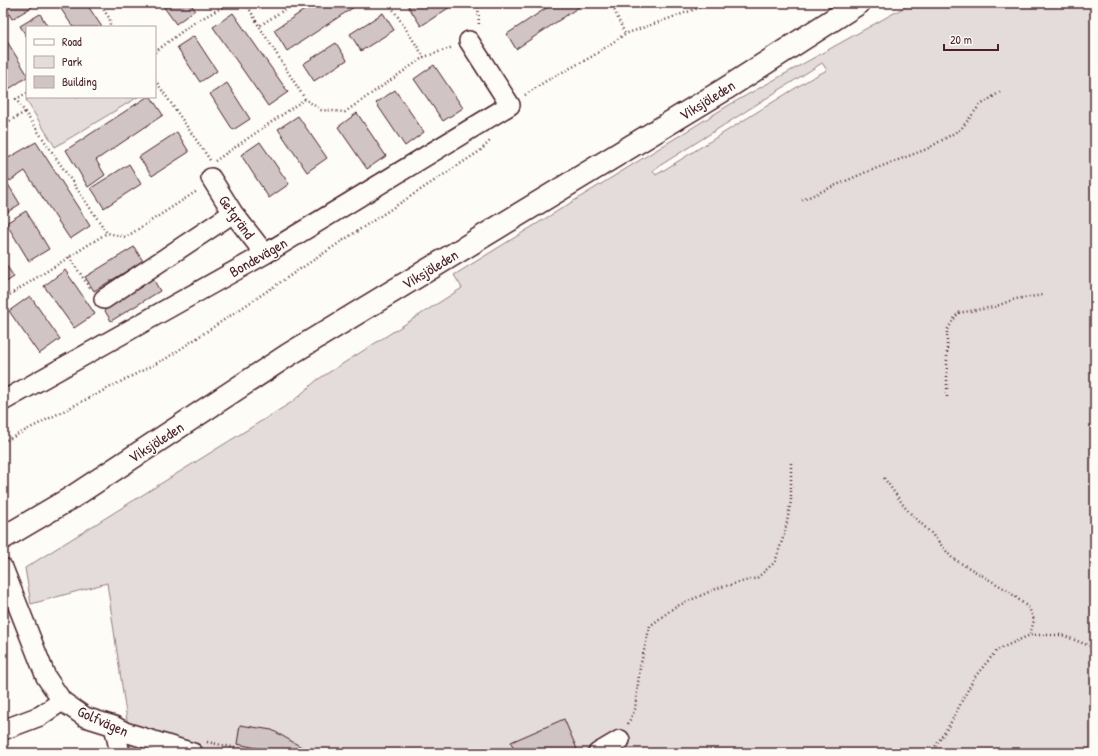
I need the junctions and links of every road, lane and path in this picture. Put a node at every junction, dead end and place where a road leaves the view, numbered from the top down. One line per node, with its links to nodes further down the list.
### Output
1 (99, 3): 10 (path)
2 (230, 3): 14 (path)
3 (246, 3): 11 (path)
4 (296, 3): 11 (path)
5 (389, 3): 15 (path)
6 (478, 3): 13 (path)
7 (612, 3): 12 (path)
8 (713, 3): 12 (path)
9 (859, 3): 39 (main road, Viksjöleden)
10 (110, 26)
11 (259, 26): 19 (path)
12 (625, 34): 20 (path)
13 (469, 41): 15 (path); 20 (street)
14 (156, 51)
15 (424, 57): 19 (path)
16 (156, 81): 19 (path)
17 (1000, 92): 26 (path)
18 (26, 94): 21 (path)
19 (305, 100)
20 (502, 110): 29 (street, Bondevägen); 36 (path)
21 (25, 112): 22 (path); 28 (path)
22 (3, 125)
23 (3, 140): 24 (path)
24 (3, 148)
25 (211, 178): 27 (street, Getgränd); 28 (path)
26 (802, 200)
27 (233, 213): 29 (street, Getgränd); 33 (street)
28 (107, 233): 30 (path)
29 (265, 254): 35 (street, Bondevägen)
30 (69, 257): 32 (path); 33 (path)
31 (1044, 295): 34 (path)
32 (3, 299)
33 (104, 299)
34 (947, 397)
35 (3, 401)
36 (3, 442)
37 (791, 462): 46 (path)
38 (884, 478): 41 (path)
39 (3, 538)
40 (3, 568): 43 (street, Golfvägen)
41 (1030, 635): 42 (path); 51 (path)
42 (1095, 648)
43 (62, 701): 44 (street, Golfvägen); 45 (street)
44 (114, 726): 47 (street, Golfvägen); 48 (street)
45 (3, 730)
46 (620, 740): 50 (street)
47 (197, 747): 49 (path)
48 (120, 753)
49 (262, 753)
50 (598, 753)
51 (931, 753)

